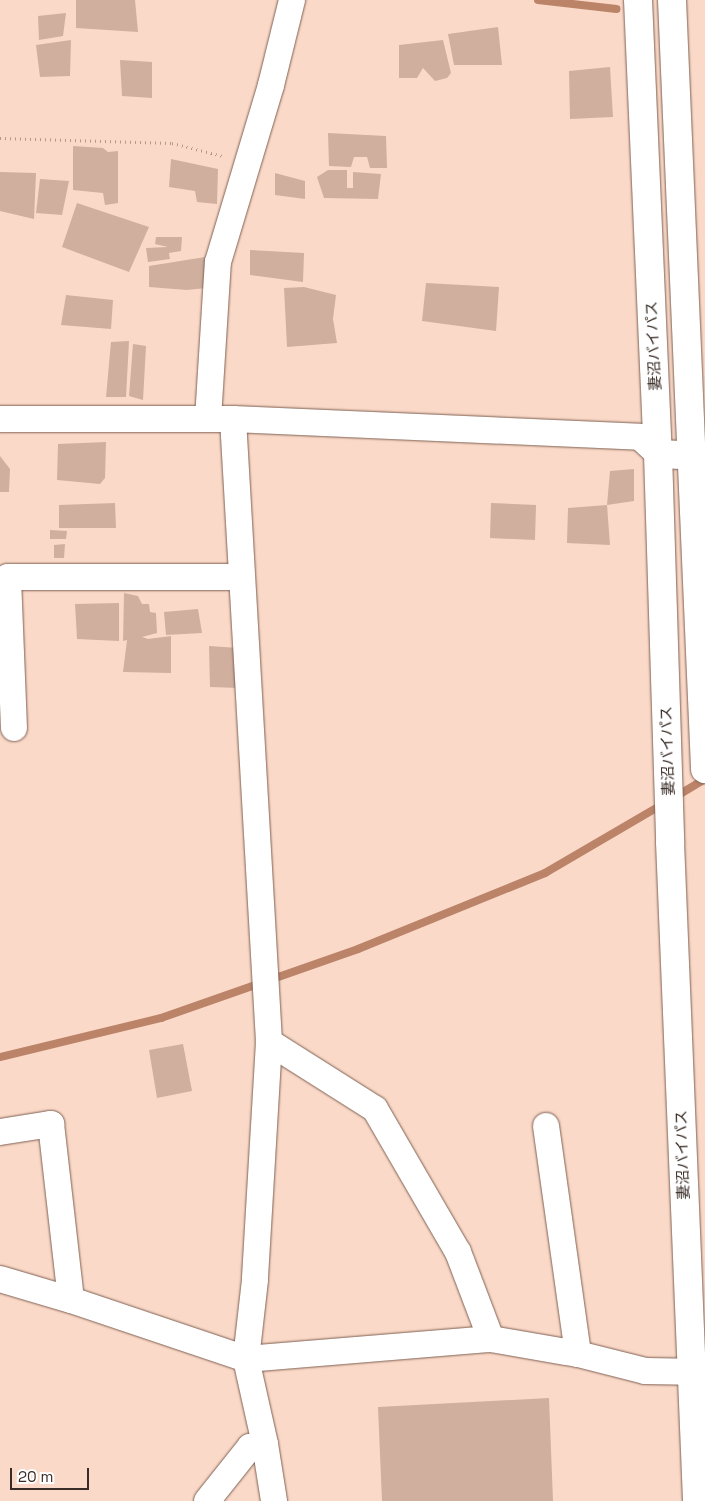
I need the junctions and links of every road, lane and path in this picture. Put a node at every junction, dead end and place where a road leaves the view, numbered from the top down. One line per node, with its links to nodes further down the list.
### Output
1 (292, 0): 5 (street)
2 (638, 0): 8 (main road, 妻沼バイパス)
3 (672, 0): 9 (main road)
4 (0, 138): 5 (path)
5 (248, 162): 7 (street)
6 (0, 419): 7 (street)
7 (220, 419): 8 (street); 10 (street)
8 (658, 454): 9 (main road); 21 (main road, 妻沼バイパス)
9 (698, 455): 12 (main road)
10 (242, 577): 11 (street); 13 (street)
11 (14, 728)
12 (705, 769)
13 (269, 1042): 18 (street); 20 (street)
14 (546, 1126): 19 (street)
15 (0, 1132): 17 (street)
16 (0, 1278): 17 (street)
17 (71, 1300): 20 (street)
18 (491, 1339): 19 (street); 20 (street)
19 (578, 1354): 21 (street)
20 (246, 1359): 22 (street)
21 (698, 1372): 25 (main road, 妻沼バイパス)
22 (265, 1444): 23 (street); 24 (street)
23 (207, 1501)
24 (274, 1501)
25 (697, 1501)

